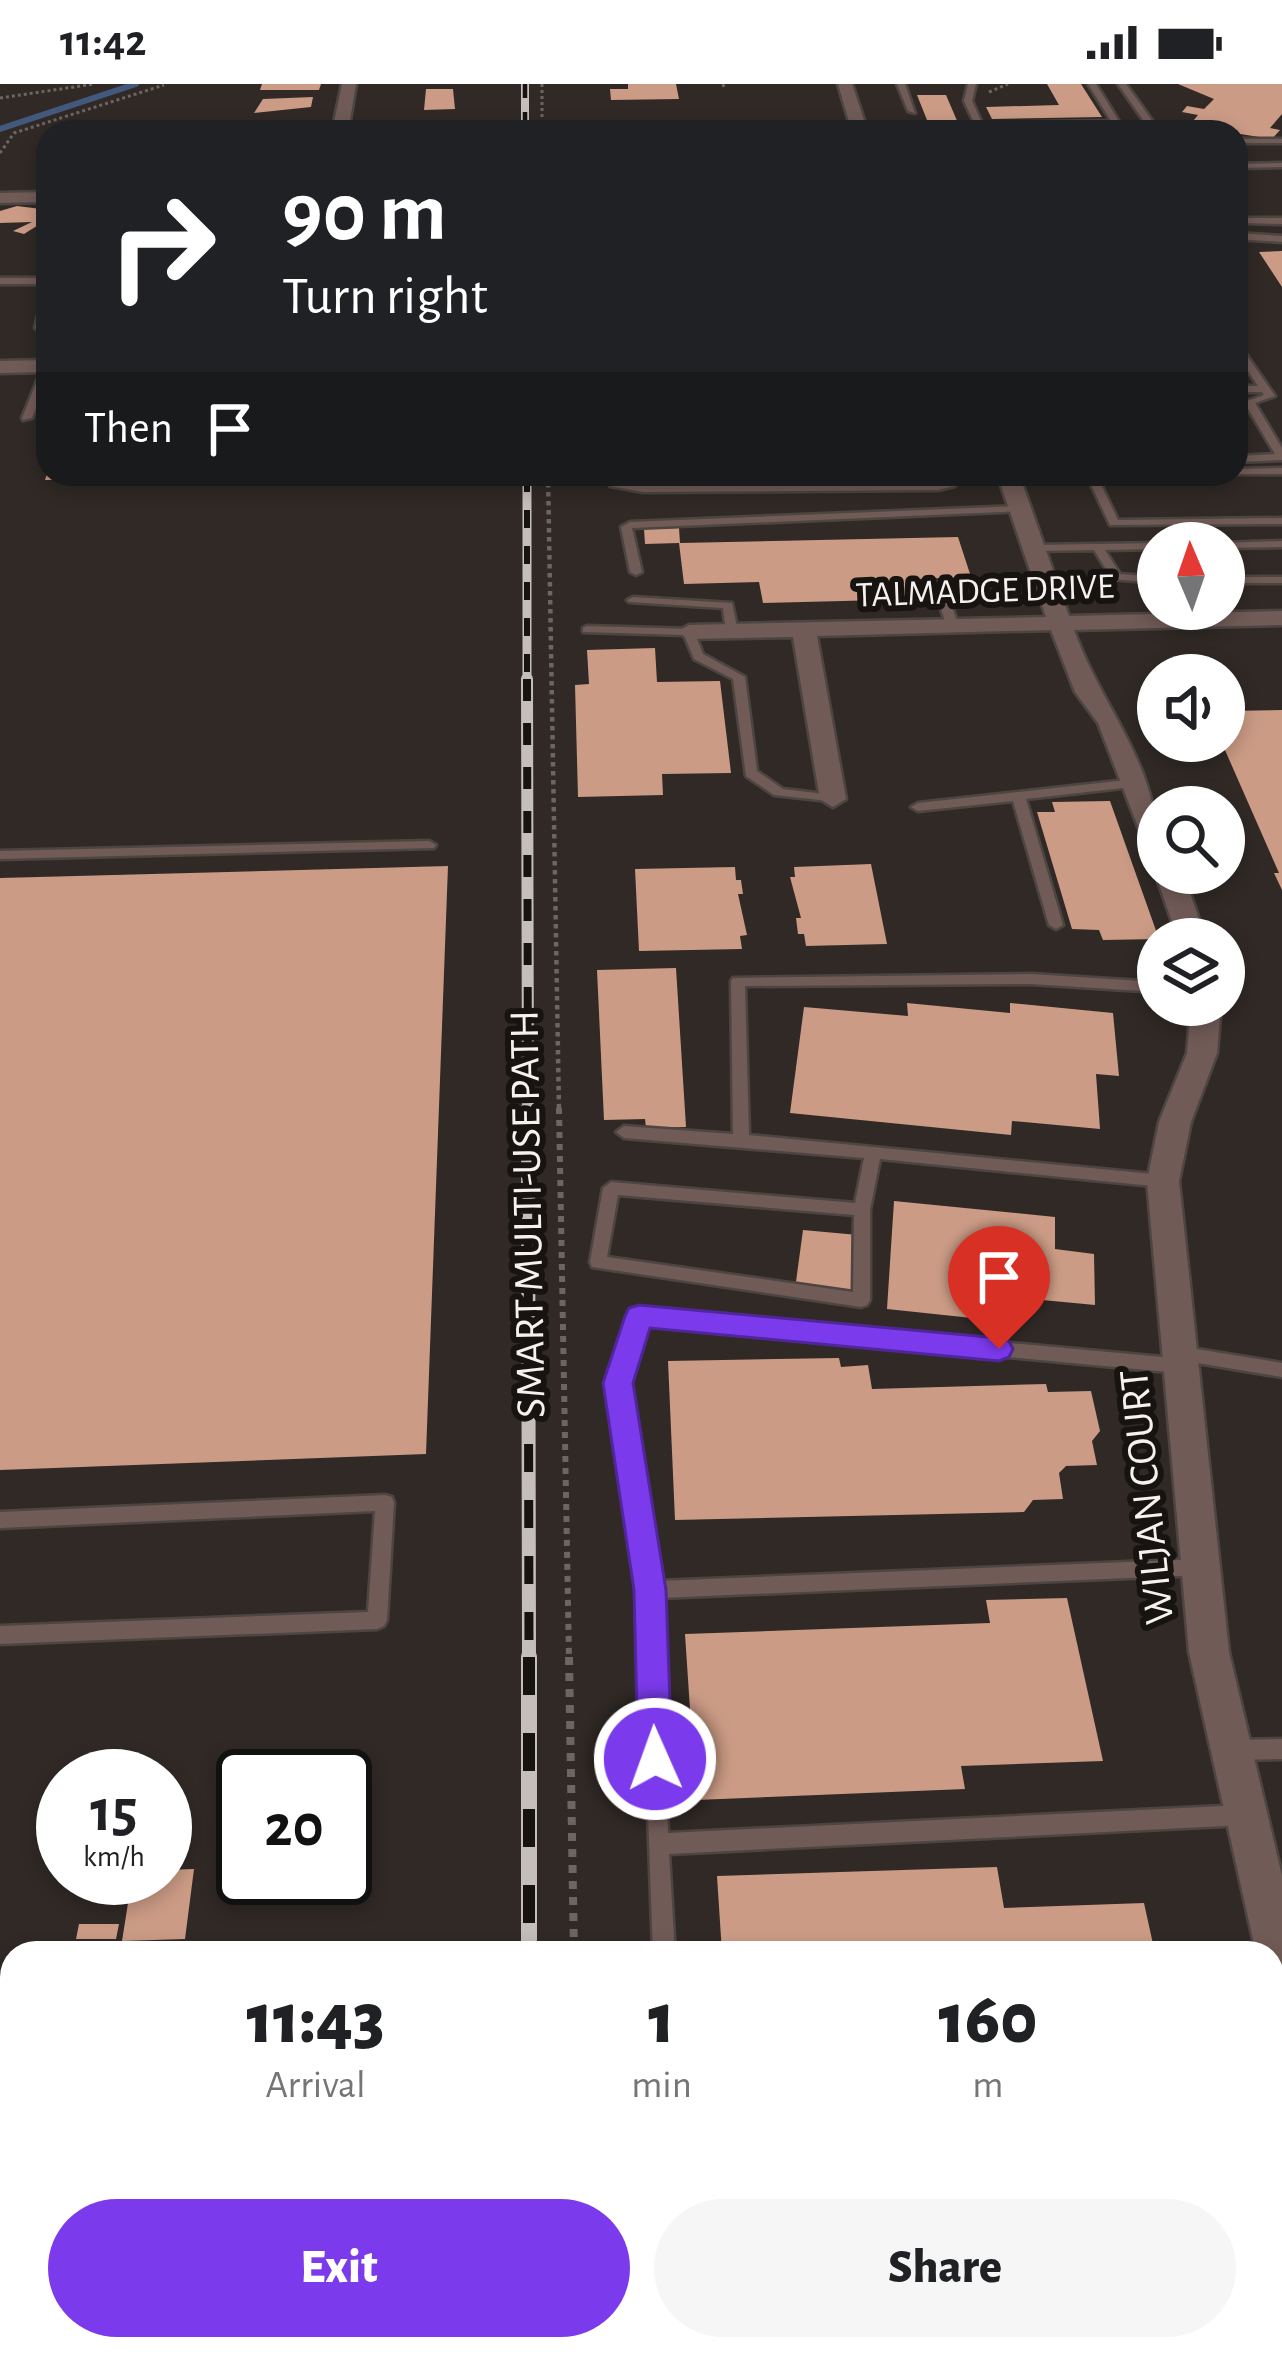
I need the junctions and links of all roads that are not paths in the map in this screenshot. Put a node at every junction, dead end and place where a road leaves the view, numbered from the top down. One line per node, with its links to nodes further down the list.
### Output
1 (349, 84): 8 (street)
2 (845, 84): 9 (street)
3 (901, 84): 7 (lane)
4 (973, 84): 10 (lane)
5 (1091, 84): 11 (lane)
6 (1122, 84): 12 (lane)
7 (912, 111)
8 (342, 120)
9 (856, 120)
10 (977, 120)
11 (1114, 120)
12 (1147, 120)
13 (1282, 140): 14 (lane)
14 (1248, 141)
15 (1282, 165): 16 (lane)
16 (1248, 166)
17 (36, 197): 18 (street)
18 (0, 198)
19 (1248, 221): 20 (lane)
20 (1282, 221)
21 (1248, 237): 22 (lane)
22 (1282, 239)
23 (0, 281): 24 (lane)
24 (36, 281)
25 (1248, 363): 29 (lane)
26 (36, 366): 27 (street)
27 (0, 367)
28 (1282, 380): 29 (lane)
29 (1263, 385): 30 (lane); 33 (lane)
30 (1248, 387)
31 (36, 396): 32 (lane)
32 (27, 418)
33 (1282, 457): 34 (lane)
34 (1248, 458)
35 (1282, 471): 36 (lane)
36 (1248, 472)
37 (626, 486): 38 (lane)
38 (942, 486)
39 (1013, 486): 41 (street)
40 (1097, 486): 42 (lane)
41 (1021, 509): 47 (street); 48 (lane)
42 (1282, 521)
43 (1282, 544): 44 (lane)
44 (1245, 545)
45 (1137, 546): 46 (lane)
46 (1098, 547): 47 (lane); 49 (lane)
47 (1036, 548): 55 (street)
48 (636, 572)
49 (1137, 579)
50 (1245, 580): 51 (lane)
51 (1282, 580)
52 (939, 584): 56 (lane)
53 (633, 600): 60 (lane)
54 (1282, 618): 55 (street, TALMADGE DRIVE)
55 (1061, 625): 56 (street, TALMADGE DRIVE); 61 (street)
56 (952, 628): 58 (street, TALMADGE DRIVE)
57 (587, 631): 59 (lane)
58 (804, 631): 60 (street, TALMADGE DRIVE); 64 (street)
59 (689, 632): 60 (street, TALMADGE DRIVE); 64 (lane)
60 (732, 632)
61 (1135, 783): 62 (street); 63 (lane)
62 (1137, 788)
63 (1018, 796): 65 (lane); 68 (lane)
64 (833, 800)
65 (918, 807)
66 (429, 845): 67 (lane)
67 (0, 855)
68 (1056, 925)
69 (1137, 985): 72 (lane)
70 (1204, 1026): 74 (street, WILJAN COURT)
71 (624, 1132): 72 (lane)
72 (741, 1140): 73 (lane)
73 (873, 1155): 74 (lane); 75 (lane)
74 (1163, 1181): 76 (street, WILJAN COURT)
75 (862, 1210): 75 (lane)
76 (1178, 1359): 77 (lane); 79 (street, WILJAN COURT); 80 (lane)
77 (1282, 1370)
78 (0, 1520): 81 (lane)
79 (1201, 1568): 80 (lane); 83 (street, WILJAN COURT)
80 (650, 1590): 85 (lane)
81 (0, 1635)
82 (1282, 1749): 83 (lane)
83 (1231, 1750): 84 (street, WILJAN COURT)
84 (1245, 1815): 85 (lane); 87 (street, WILJAN COURT)
85 (658, 1844): 86 (lane)
86 (663, 1941)
87 (1275, 1941)

